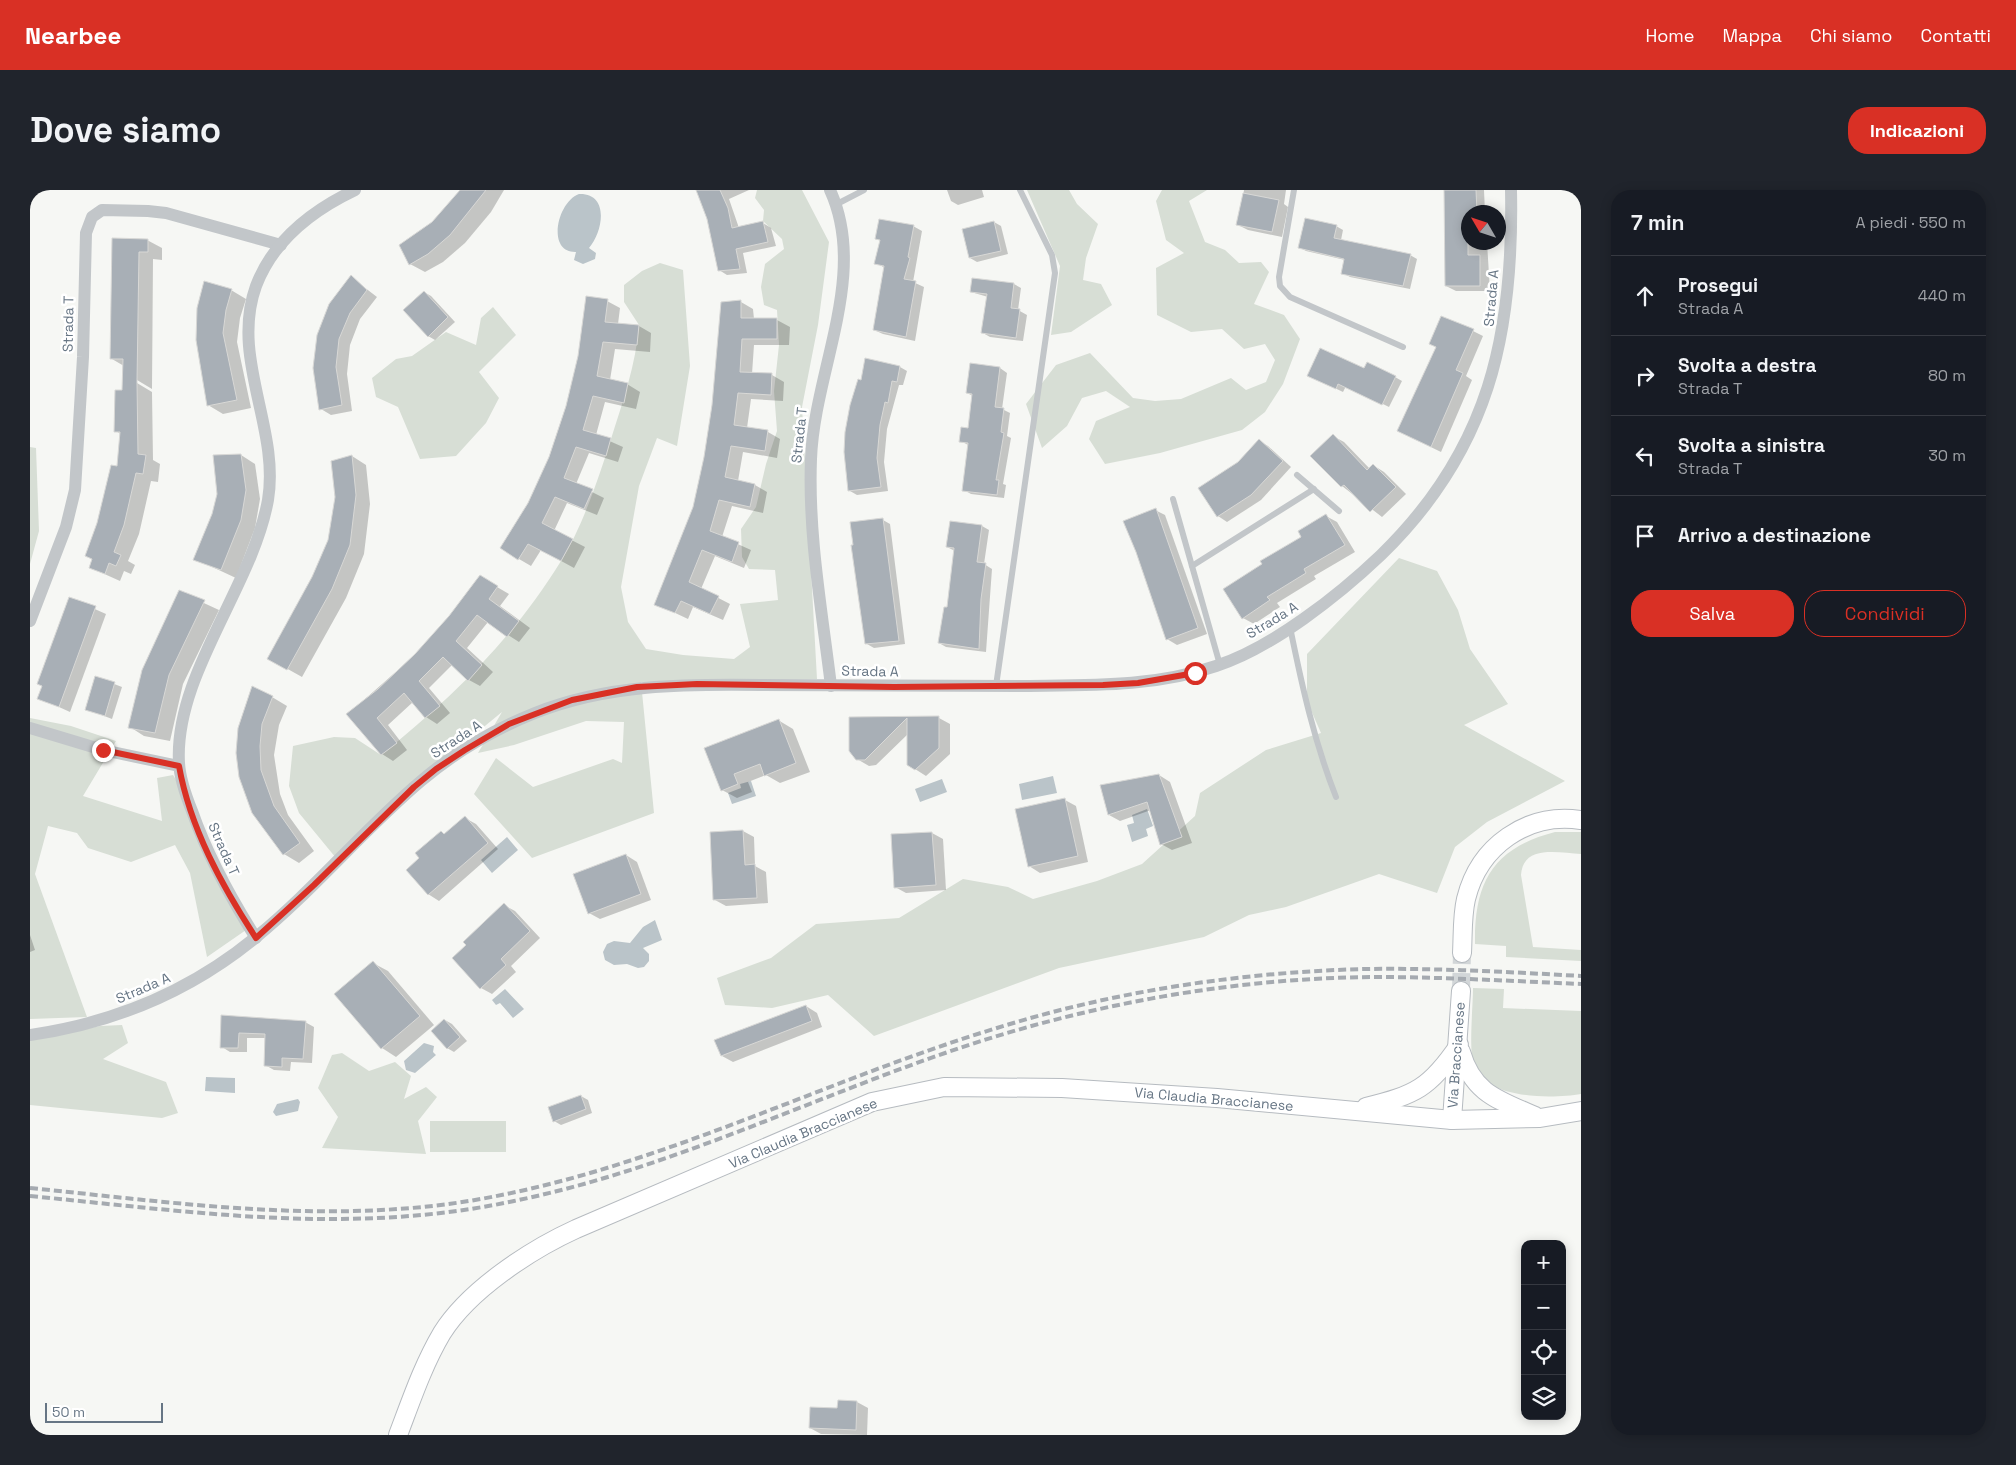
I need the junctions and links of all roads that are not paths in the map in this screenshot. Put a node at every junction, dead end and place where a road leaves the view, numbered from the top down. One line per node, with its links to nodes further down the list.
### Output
1 (355, 190): 8 (street, Strada T)
2 (830, 190): 7 (street, Strada T)
3 (864, 190): 7 (lane)
4 (1020, 190): 19 (lane)
5 (1294, 190): 9 (lane)
6 (1511, 190): 16 (street, Strada A)
7 (837, 204): 18 (street, Strada T)
8 (281, 245): 15 (street, Strada T); 21 (street, Strada T)
9 (1403, 347)
10 (1297, 475): 11 (lane)
11 (1314, 489): 13 (lane); 14 (lane)
12 (1173, 500): 14 (lane)
13 (1339, 511)
14 (1192, 566): 17 (lane)
15 (30, 621)
16 (1290, 627): 17 (street, Strada A); 22 (lane)
17 (1220, 665): 19 (street, Strada A)
18 (831, 686): 19 (street, Strada A); 24 (street, Strada A)
19 (996, 686)
20 (30, 728): 21 (street)
21 (179, 766): 24 (street, Strada T)
22 (1336, 797)
23 (1581, 820): 25 (main road)
24 (256, 938): 27 (street, Strada A)
25 (1462, 953)
26 (1461, 991): 28 (main road, Via Braccianese)
27 (30, 1035)
28 (1458, 1045): 29 (main road); 31 (main road); 32 (main road, Via Braccianese)
29 (1352, 1110): 32 (main road, Via Braccianese); 33 (main road, Via Claudia Braccianese)
30 (1581, 1111): 31 (main road, Via Braccianese)
31 (1540, 1118): 32 (main road, Via Braccianese)
32 (1452, 1120)
33 (398, 1435)

